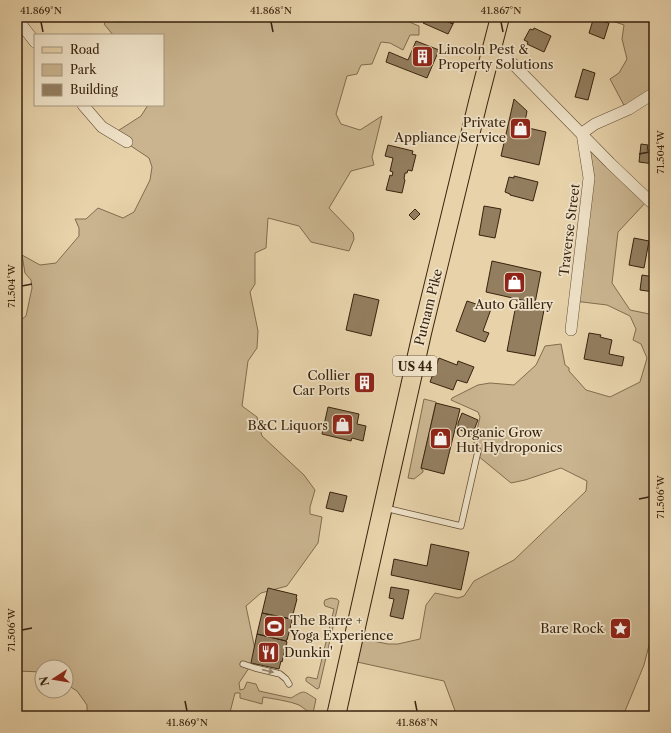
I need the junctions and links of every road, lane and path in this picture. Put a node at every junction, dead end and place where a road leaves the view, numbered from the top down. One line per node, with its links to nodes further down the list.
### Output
1 (500, 17): 4 (main road, Putnam Pike / US 44)
2 (18, 18): 3 (street)
3 (34, 41)
4 (493, 46): 7 (street); 12 (main road, Putnam Pike / US 44)
5 (654, 93): 7 (street)
6 (84, 106): 8 (street)
7 (582, 133): 9 (street); 10 (street, Traverse Street)
8 (127, 142)
9 (654, 205)
10 (571, 330)
11 (478, 451): 12 (lane)
12 (383, 508): 15 (main road, Putnam Pike / US 44)
13 (243, 664): 14 (lane, one-way to 14)
14 (289, 684)
15 (336, 716)

